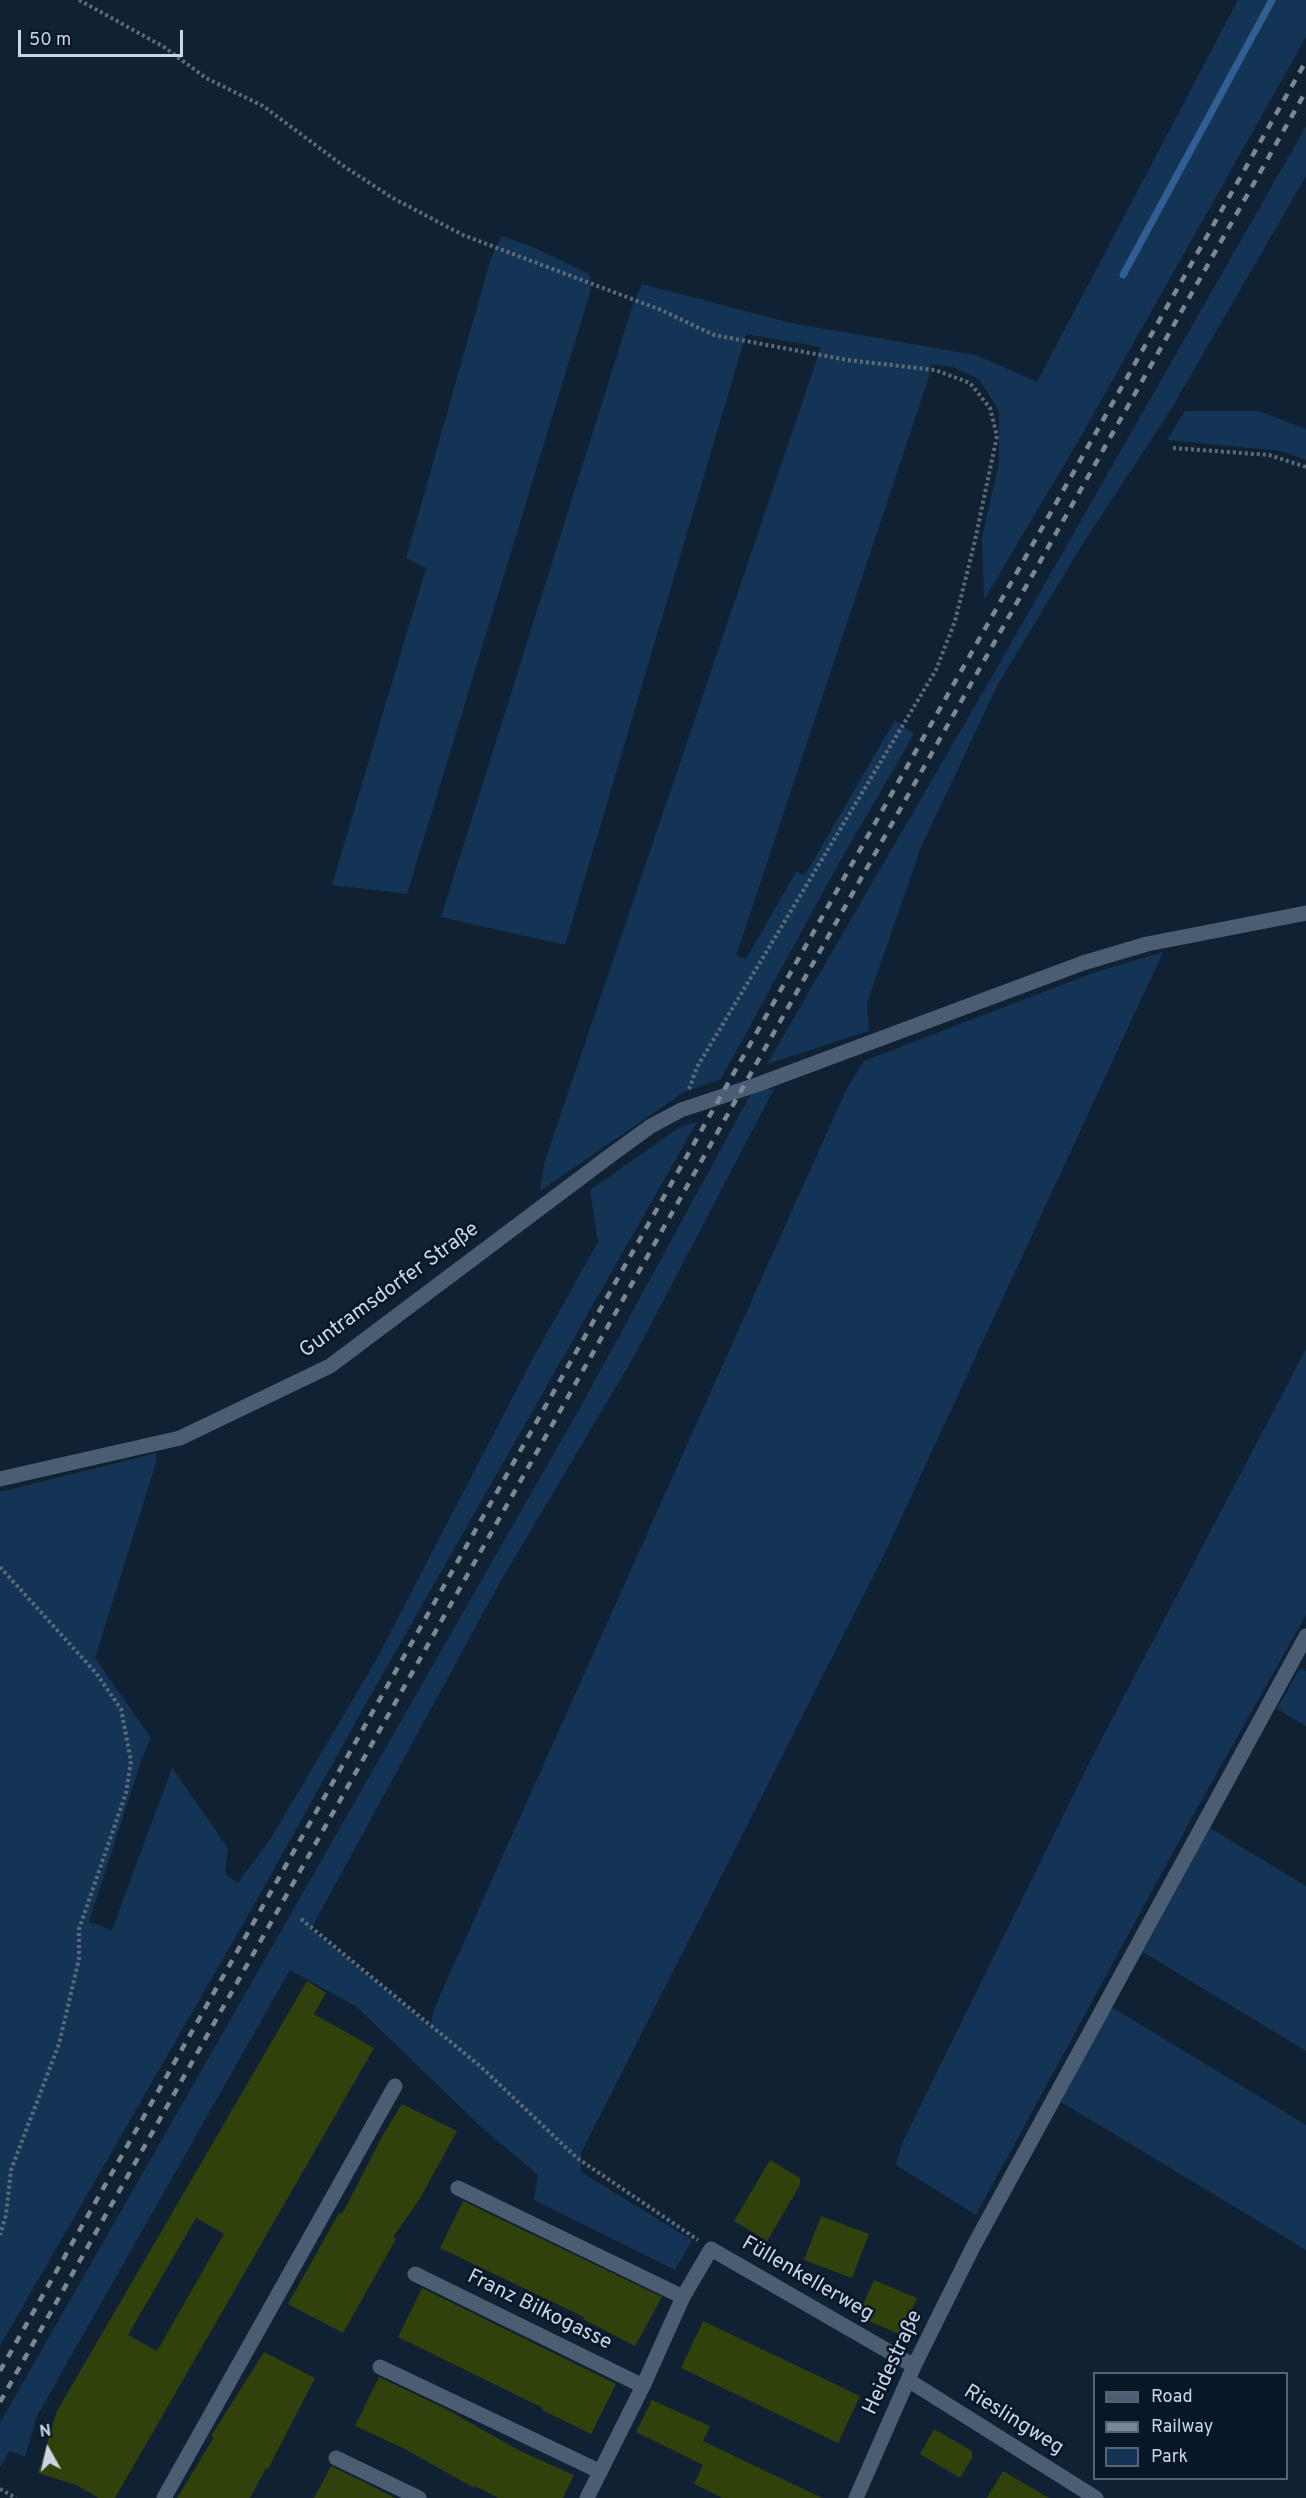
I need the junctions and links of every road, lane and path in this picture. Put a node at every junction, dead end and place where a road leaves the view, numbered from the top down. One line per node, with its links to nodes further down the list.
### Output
1 (79, 0): 5 (path)
2 (1173, 448): 3 (path)
3 (1306, 467)
4 (1306, 913): 5 (street, Guntramsdorfer Straße)
5 (681, 1110): 6 (street, Guntramsdorfer Straße)
6 (0, 1479)
7 (0, 1567): 12 (path)
8 (1306, 1636): 16 (street, Heidestraße)
9 (301, 1919): 13 (path)
10 (395, 2086): 24 (street)
11 (458, 2188): 15 (street)
12 (0, 2235)
13 (711, 2249): 15 (street); 16 (street, Füllenkellerweg)
14 (415, 2274): 19 (street, Franz Bilkogasse)
15 (683, 2297): 19 (street)
16 (915, 2366): 18 (street, Heidestraße)
17 (380, 2367): 21 (street)
18 (908, 2380): 27 (street, Heidestraße); 28 (street, Rieslingweg)
19 (644, 2386): 21 (street)
20 (336, 2457): 25 (street)
21 (599, 2471): 26 (street)
22 (0, 2489): 23 (path)
23 (16, 2498)
24 (164, 2498)
25 (419, 2498)
26 (587, 2498)
27 (856, 2498)
28 (1096, 2498)

